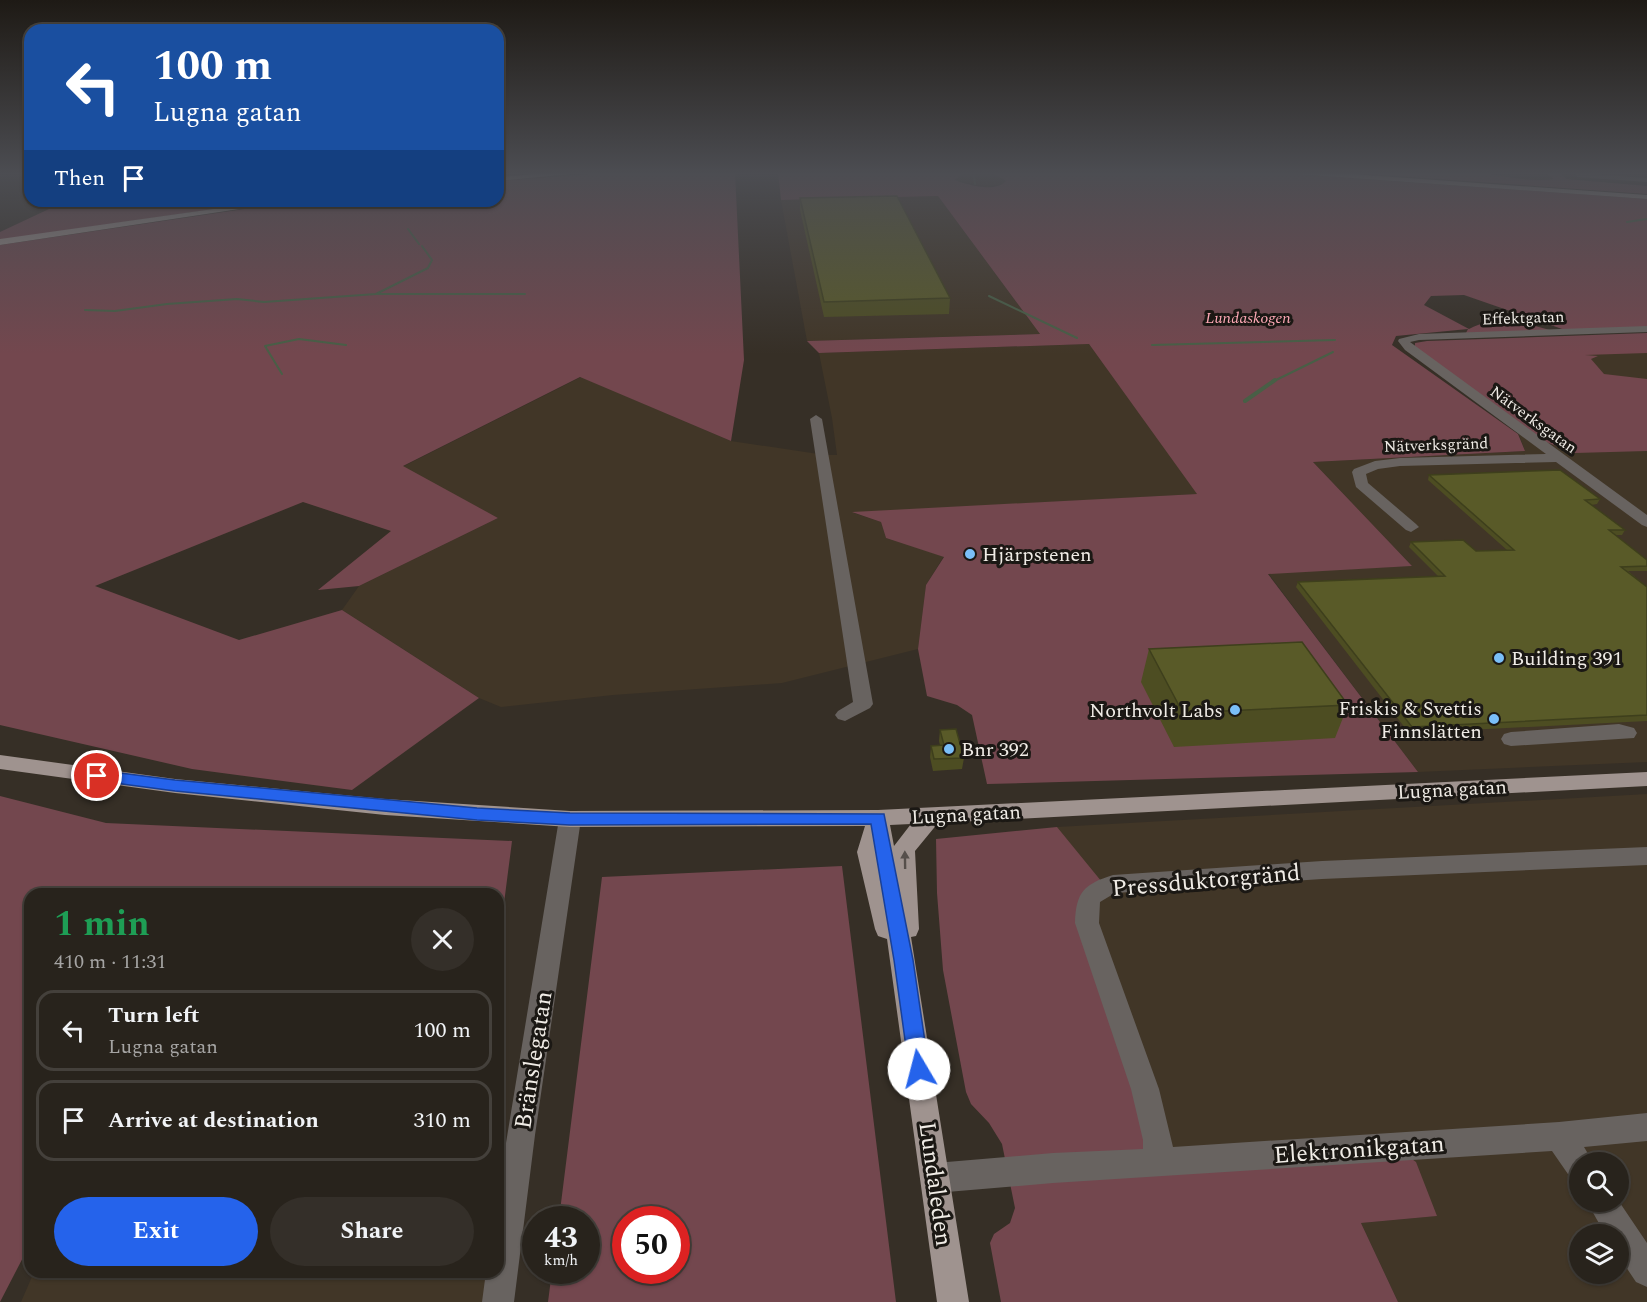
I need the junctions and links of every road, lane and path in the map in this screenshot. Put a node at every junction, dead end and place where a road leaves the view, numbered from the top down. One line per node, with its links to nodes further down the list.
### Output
1 (65, 233): 2 (main road)
2 (0, 242)
3 (1647, 329): 4 (street, Effektgatan)
4 (1404, 343): 6 (street, Nätverksgatan)
5 (816, 419): 9 (street)
6 (1559, 458): 7 (street, Nätverksgatan); 8 (street, Nätverksgränd)
7 (1647, 522)
8 (1411, 527)
9 (844, 715)
10 (1626, 733): 11 (street)
11 (1511, 740)
12 (0, 762): 16 (main road, Lugna gatan)
13 (1647, 779): 14 (main road, Lugna gatan)
14 (931, 816): 15 (main road, Lugna gatan); 18 (main road, Lundaleden, one-way to 14)
15 (878, 818): 16 (main road, Lugna gatan); 18 (main road, Lundaleden)
16 (570, 819): 25 (street, Bränslegatan)
17 (1647, 856): 22 (street, Pressduktorgränd)
18 (903, 960): 23 (main road, Lundaleden)
19 (1647, 1127): 20 (street, Elektronikgatan)
20 (1559, 1136): 21 (street); 22 (street, Elektronikgatan)
21 (1570, 1152)
22 (1158, 1163): 23 (street)
23 (935, 1178): 29 (main road, Lundaleden)
24 (1609, 1212): 26 (street)
25 (504, 1259)
26 (1647, 1271)
27 (501, 1278): 28 (street, Bränslegatan)
28 (498, 1302)
29 (953, 1302)

